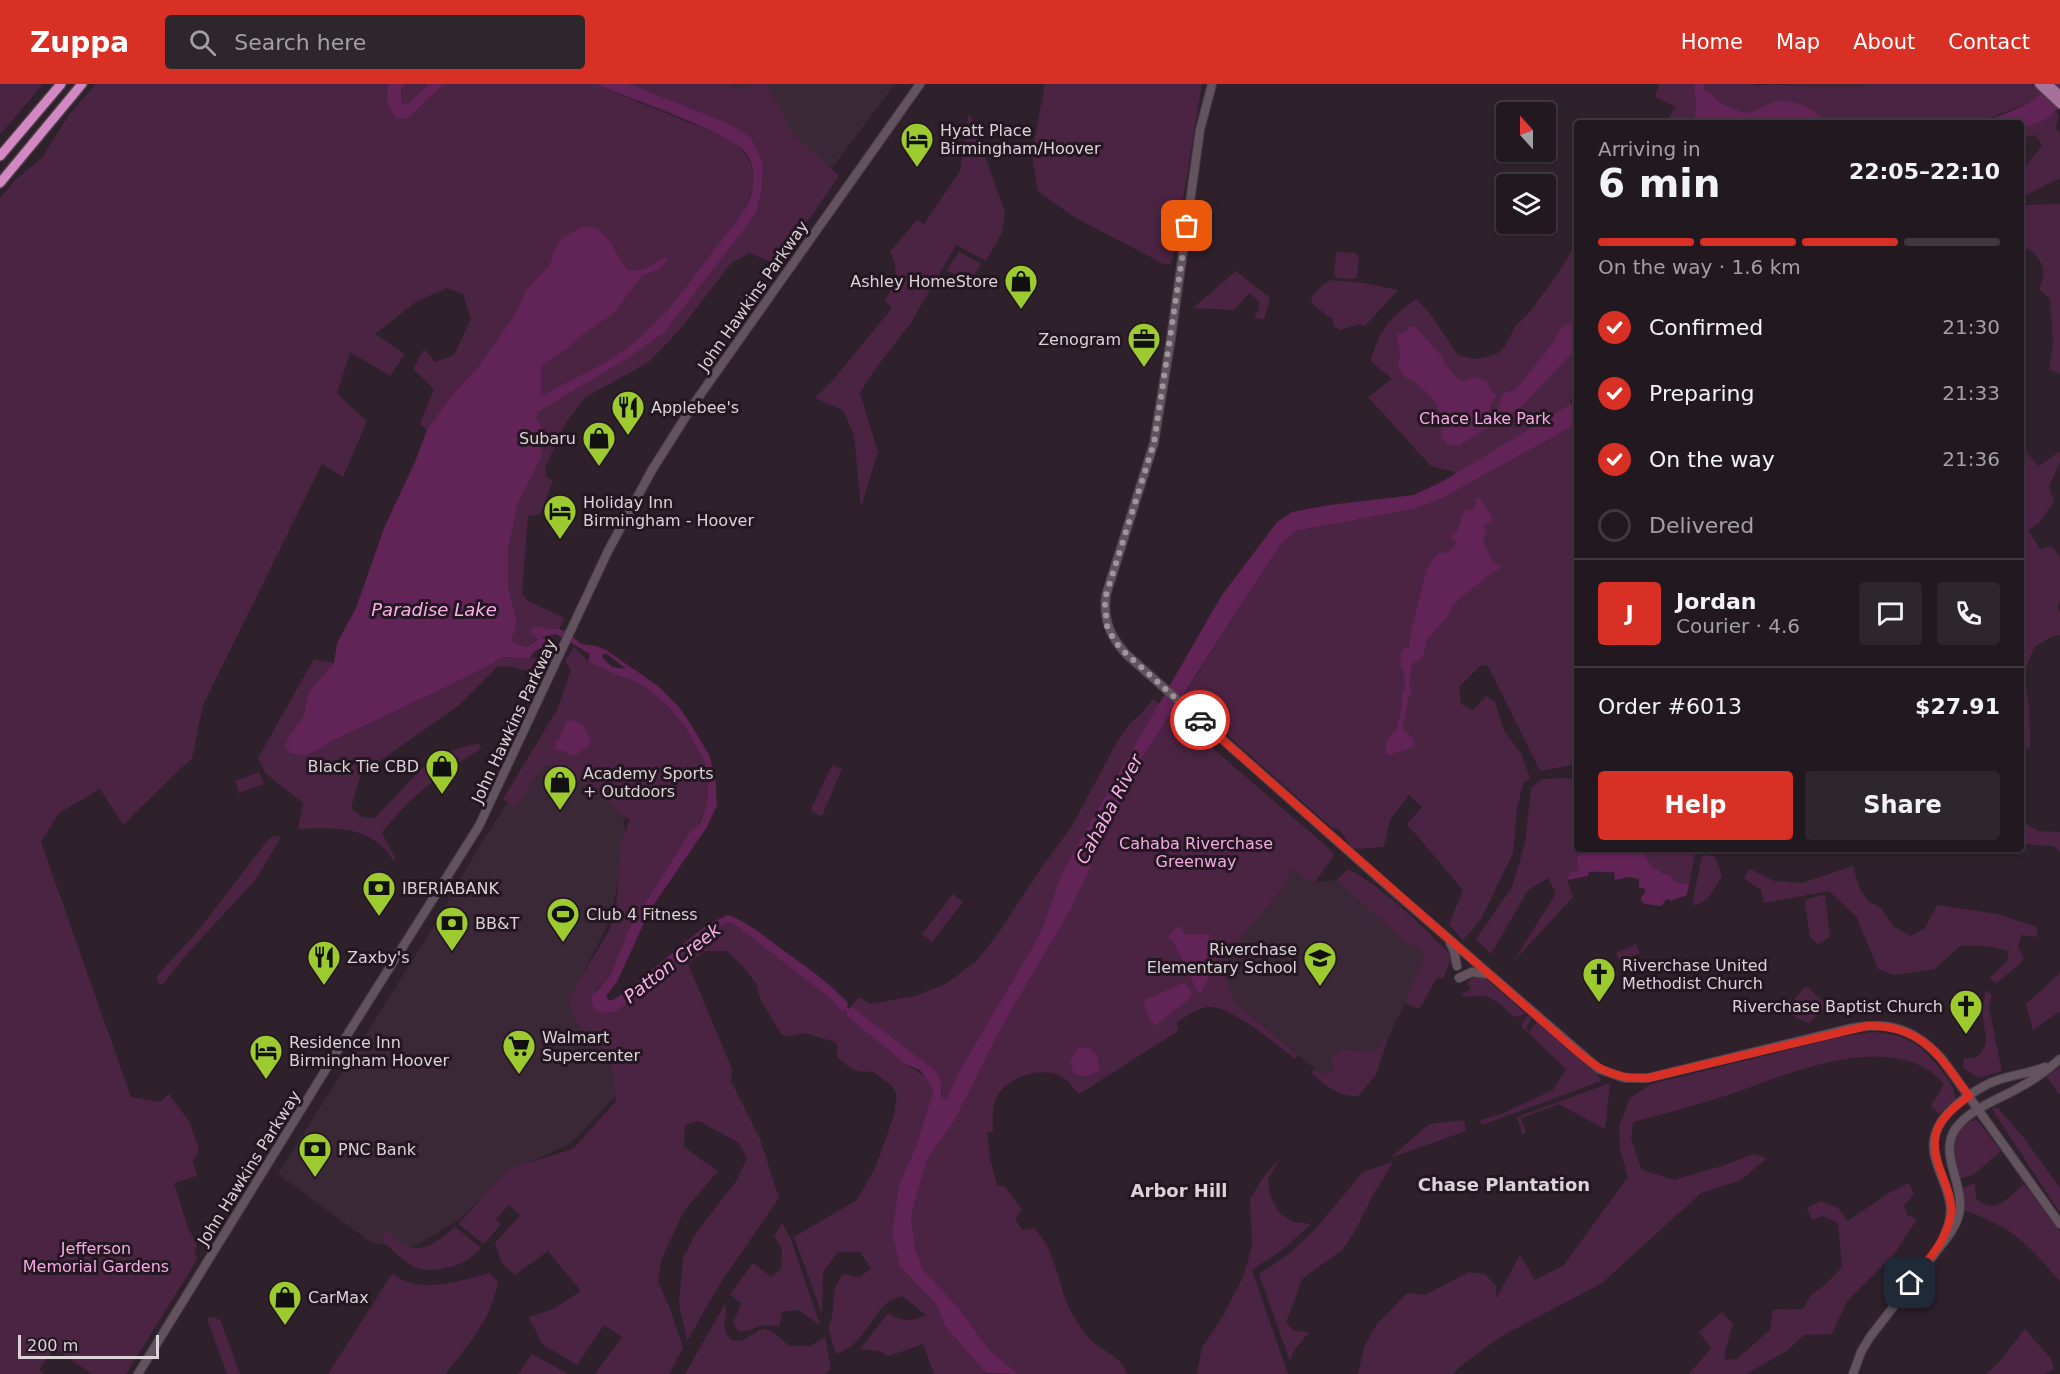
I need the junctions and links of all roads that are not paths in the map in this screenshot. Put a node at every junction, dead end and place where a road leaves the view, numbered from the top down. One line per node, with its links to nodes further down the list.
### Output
1 (61, 84): 9 (highway)
2 (82, 84): 10 (highway)
3 (920, 84): 20 (street, John Hawkins Parkway)
4 (1212, 84): 11 (street)
5 (2039, 84): 8 (main road)
6 (2048, 84): 7 (main road)
7 (2060, 95)
8 (2060, 104)
9 (0, 156)
10 (0, 183)
11 (1446, 937): 12 (street); 13 (street)
12 (1457, 966)
13 (1491, 976): 14 (street); 16 (street)
14 (1460, 978)
15 (2060, 1059): 16 (street); 17 (street)
16 (1969, 1096): 17 (street); 19 (street)
17 (1979, 1110): 18 (street); 19 (street)
18 (2060, 1224)
19 (1937, 1248): 21 (street)
20 (138, 1374)
21 (1854, 1374)

